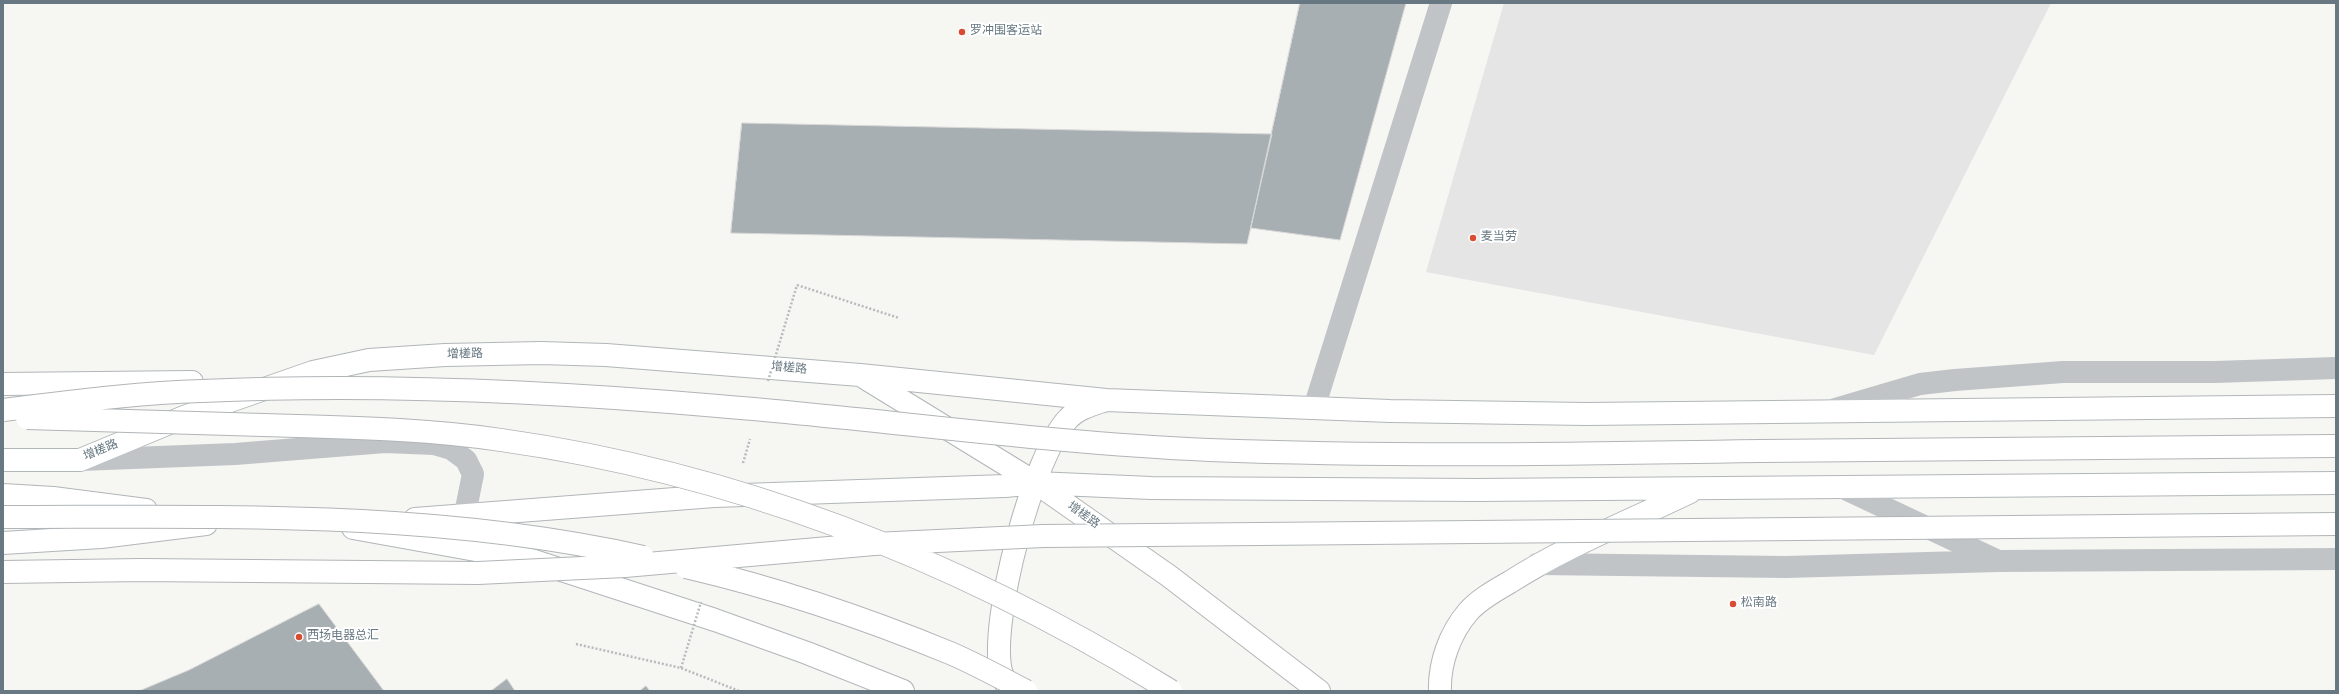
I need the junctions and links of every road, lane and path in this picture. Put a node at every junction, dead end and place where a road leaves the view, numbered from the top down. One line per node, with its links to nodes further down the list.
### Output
1 (1441, 3): 10 (street)
2 (797, 285): 3 (path)
3 (899, 318)
4 (2336, 368): 12 (street)
5 (860, 375): 6 (main road, 增槎路); 8 (main road); 17 (main road, 增槎路)
6 (283, 381): 7 (main road); 16 (main road, 增槎路)
7 (3, 384)
8 (1106, 400): 10 (main road); 17 (main road)
9 (2336, 406): 12 (main road)
10 (1314, 408): 12 (main road)
11 (3, 410): 14 (main road, bridge)
12 (1828, 411)
13 (3, 417): 37 (main road, 增槎路, bridge)
14 (2336, 446)
15 (3, 460): 16 (main road, 增槎路)
16 (80, 460): 22 (street)
17 (1036, 483): 20 (main road); 22 (main road); 35 (main road); 38 (main road, 增槎路)
18 (2336, 484): 19 (main road)
19 (1840, 487): 20 (main road); 29 (street)
20 (1696, 489): 30 (main road)
21 (3, 495): 24 (main road)
22 (465, 514): 26 (main road)
23 (3, 517): 36 (main road, bridge)
24 (213, 523): 26 (main road); 27 (main road)
25 (2336, 524): 31 (main road, bridge)
26 (341, 526): 34 (main road)
27 (3, 543)
28 (2336, 559): 29 (street)
29 (1998, 561): 30 (street)
30 (1537, 564): 39 (main road)
31 (3, 572)
32 (576, 644): 33 (path)
33 (739, 691)
34 (903, 691)
35 (1010, 691)
36 (1026, 691)
37 (1170, 691)
38 (1319, 691)
39 (1440, 691)

